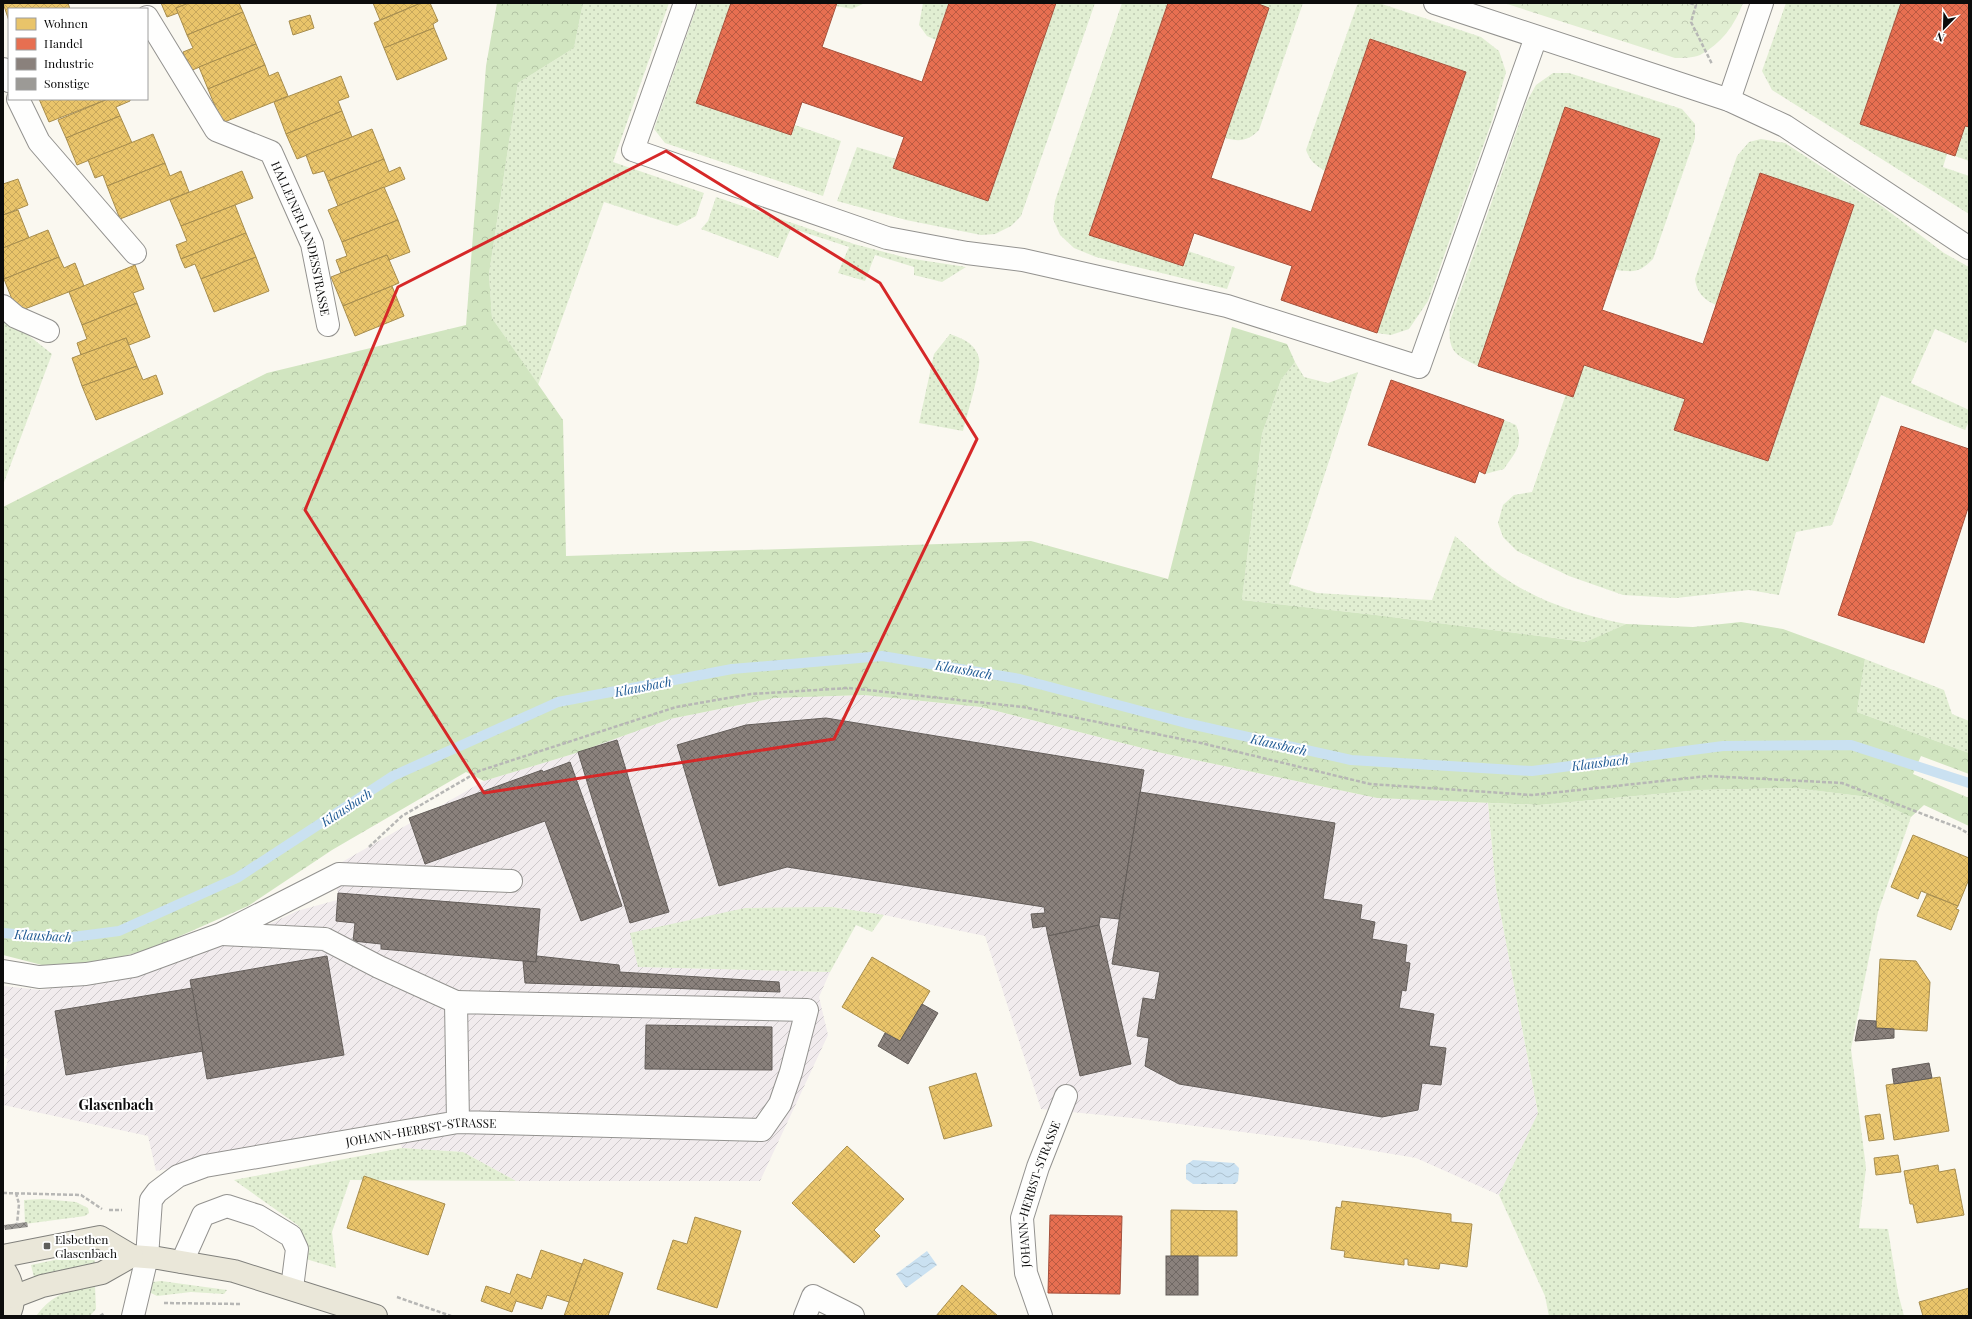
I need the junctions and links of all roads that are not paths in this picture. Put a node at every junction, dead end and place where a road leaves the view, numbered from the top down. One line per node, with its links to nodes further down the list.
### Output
1 (685, 3): 5 (street)
2 (1435, 3): 5 (street)
3 (1762, 3): 9 (street)
4 (148, 19): 13 (street, HALLEINER LANDESSTRASSE)
5 (1536, 37): 9 (street)
6 (3, 69): 7 (street)
7 (8, 79)
8 (18, 100): 11 (street)
9 (1729, 100): 10 (street)
10 (1969, 248)
11 (135, 253)
12 (3, 306): 14 (street)
13 (328, 326)
14 (48, 331)
15 (511, 881): 16 (street)
16 (221, 934): 17 (street); 18 (street)
17 (3, 971)
18 (456, 1002): 20 (street); 20 (street, JOHANN-HERBST-STRASSE)
19 (1066, 1096): 31 (street, JOHANN-HERBST-STRASSE)
20 (458, 1122): 22 (street, JOHANN-HERBST-STRASSE)
21 (3, 1256): 22 (main road)
22 (139, 1256): 23 (main road); 26 (main road); 27 (street, JOHANN-HERBST-STRASSE)
23 (182, 1262): 25 (main road); 25 (street)
24 (3, 1268): 26 (main road)
25 (292, 1288): 28 (main road)
26 (10, 1306)
27 (134, 1309)
28 (376, 1316)
29 (805, 1316): 30 (street)
30 (853, 1316)
31 (1041, 1316)

